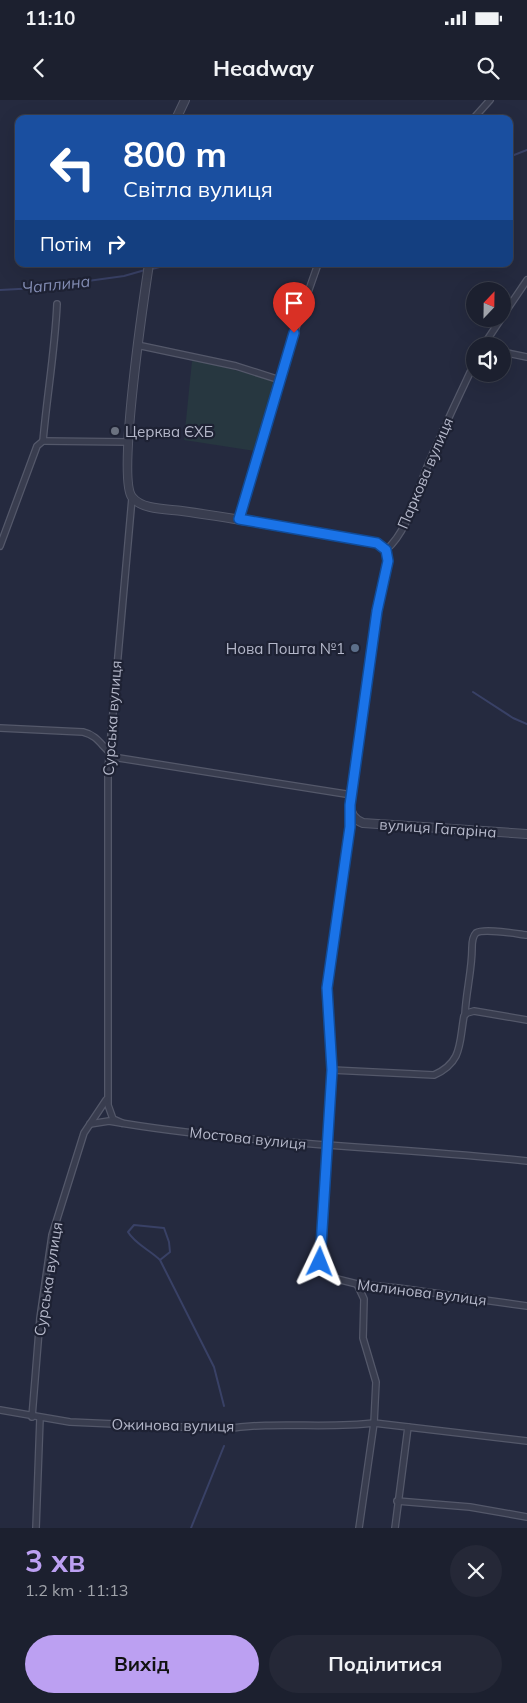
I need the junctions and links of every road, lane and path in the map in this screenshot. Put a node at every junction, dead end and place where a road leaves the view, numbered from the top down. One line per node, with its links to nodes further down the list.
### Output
1 (185, 100): 3 (street)
2 (490, 100): 4 (street)
3 (178, 115)
4 (477, 115)
5 (148, 267): 10 (street, Сурська вулиця)
6 (317, 267): 13 (street)
7 (527, 280): 9 (street)
8 (56, 304): 15 (street)
9 (511, 304)
10 (137, 345): 13 (street); 16 (street, Сурська вулиця)
11 (511, 354): 12 (street)
12 (527, 357)
13 (280, 380): 18 (street)
14 (466, 382): 20 (street, Паркова вулиця)
15 (43, 441): 16 (street); 19 (street)
16 (128, 442): 17 (street, Сурська вулиця)
17 (132, 498): 18 (street); 22 (street, Сурська вулиця)
18 (239, 519): 20 (street)
19 (0, 546)
20 (386, 550): 23 (street)
21 (0, 728): 22 (street)
22 (110, 754): 23 (street); 30 (street, Сурська вулиця)
23 (352, 795): 24 (street)
24 (352, 814): 25 (street, вулиця Гагаріна); 29 (street)
25 (527, 833)
26 (527, 936): 27 (street)
27 (465, 1014): 28 (street); 29 (street)
28 (527, 1020)
29 (332, 1070): 33 (street)
30 (108, 1094): 31 (street, Сурська вулиця); 32 (street, Сурська вулиця)
31 (122, 1123): 32 (street, Мостова вулиця); 33 (street, Мостова вулиця)
32 (90, 1124): 38 (street, Сурська вулиця)
33 (327, 1147): 34 (street, Мостова вулиця); 35 (street, Малинова вулиця)
34 (527, 1162)
35 (358, 1284): 36 (street, Малинова вулиця); 40 (street)
36 (527, 1306)
37 (0, 1410): 38 (street, Ожинова вулиця)
38 (32, 1417): 39 (street, Ожинова вулиця)
39 (40, 1418): 40 (street, Ожинова вулиця); 45 (street)
40 (374, 1423): 41 (street, Ожинова вулиця); 46 (street)
41 (408, 1426): 42 (street); 43 (street)
42 (527, 1441)
43 (397, 1501): 44 (street); 47 (street)
44 (527, 1517)
45 (36, 1528)
46 (359, 1528)
47 (395, 1528)

